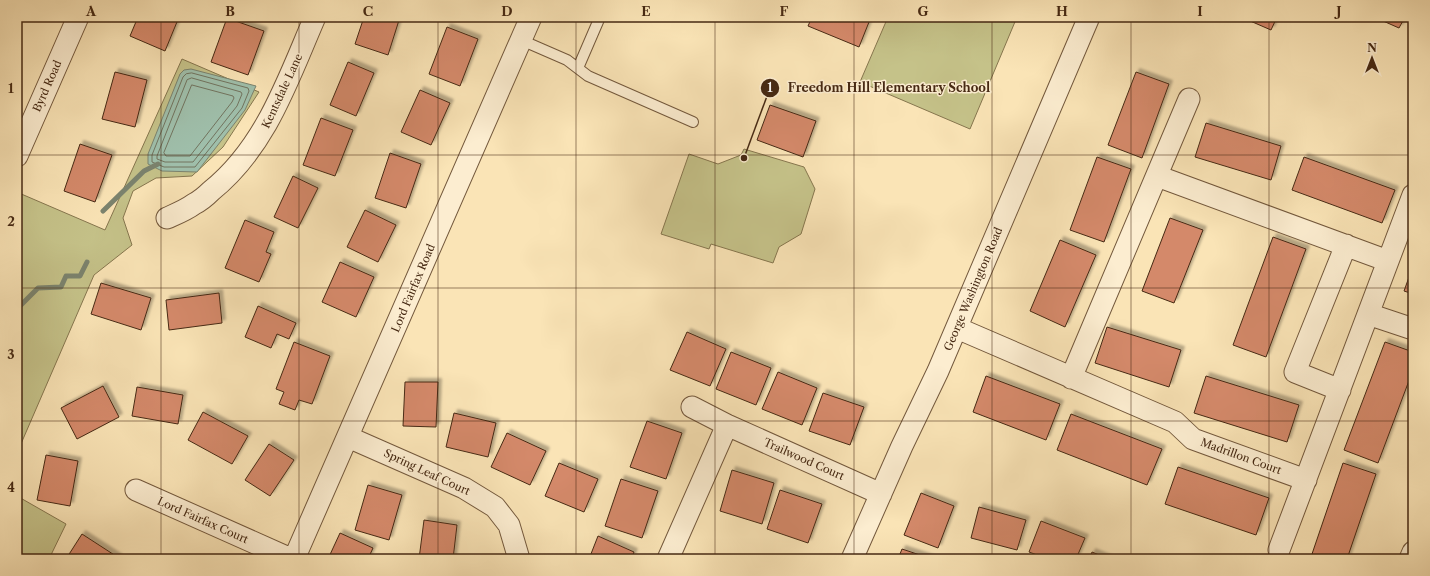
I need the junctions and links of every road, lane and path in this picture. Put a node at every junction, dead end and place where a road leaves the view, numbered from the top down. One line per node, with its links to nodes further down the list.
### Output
1 (78, 17): 10 (street, Byrd Road)
2 (315, 17): 13 (street, Kentsdale Lane)
3 (531, 17): 6 (street, Lord Fairfax Road)
4 (600, 17): 7 (lane)
5 (1090, 17): 17 (street, George Washington Road)
6 (521, 40): 7 (lane); 23 (street, Lord Fairfax Road)
7 (578, 68): 9 (lane)
8 (1190, 99): 11 (street)
9 (692, 122)
10 (17, 156)
11 (1158, 176): 14 (street); 19 (street)
12 (1413, 195): 15 (street)
13 (167, 218)
14 (1346, 245): 15 (street); 20 (street)
15 (1388, 261): 16 (street)
16 (1368, 314): 18 (street); 20 (street)
17 (957, 328): 19 (street, Madrillon Court); 26 (street, George Washington Road)
18 (1413, 329)
19 (1071, 378): 24 (street, Madrillon Court)
20 (1340, 390): 24 (street)
21 (692, 407): 22 (street, Trailwood Court)
22 (727, 425): 26 (street, Trailwood Court); 31 (street)
23 (348, 437): 29 (street, Lord Fairfax Road); 30 (street, Spring Leaf Court)
24 (1306, 480): 27 (street)
25 (136, 490): 29 (street, Lord Fairfax Court)
26 (881, 494): 32 (street, George Washington Road)
27 (1279, 550)
28 (1413, 552): 33 (street)
29 (292, 559)
30 (520, 559)
31 (668, 559)
32 (852, 559)
33 (1410, 559)

